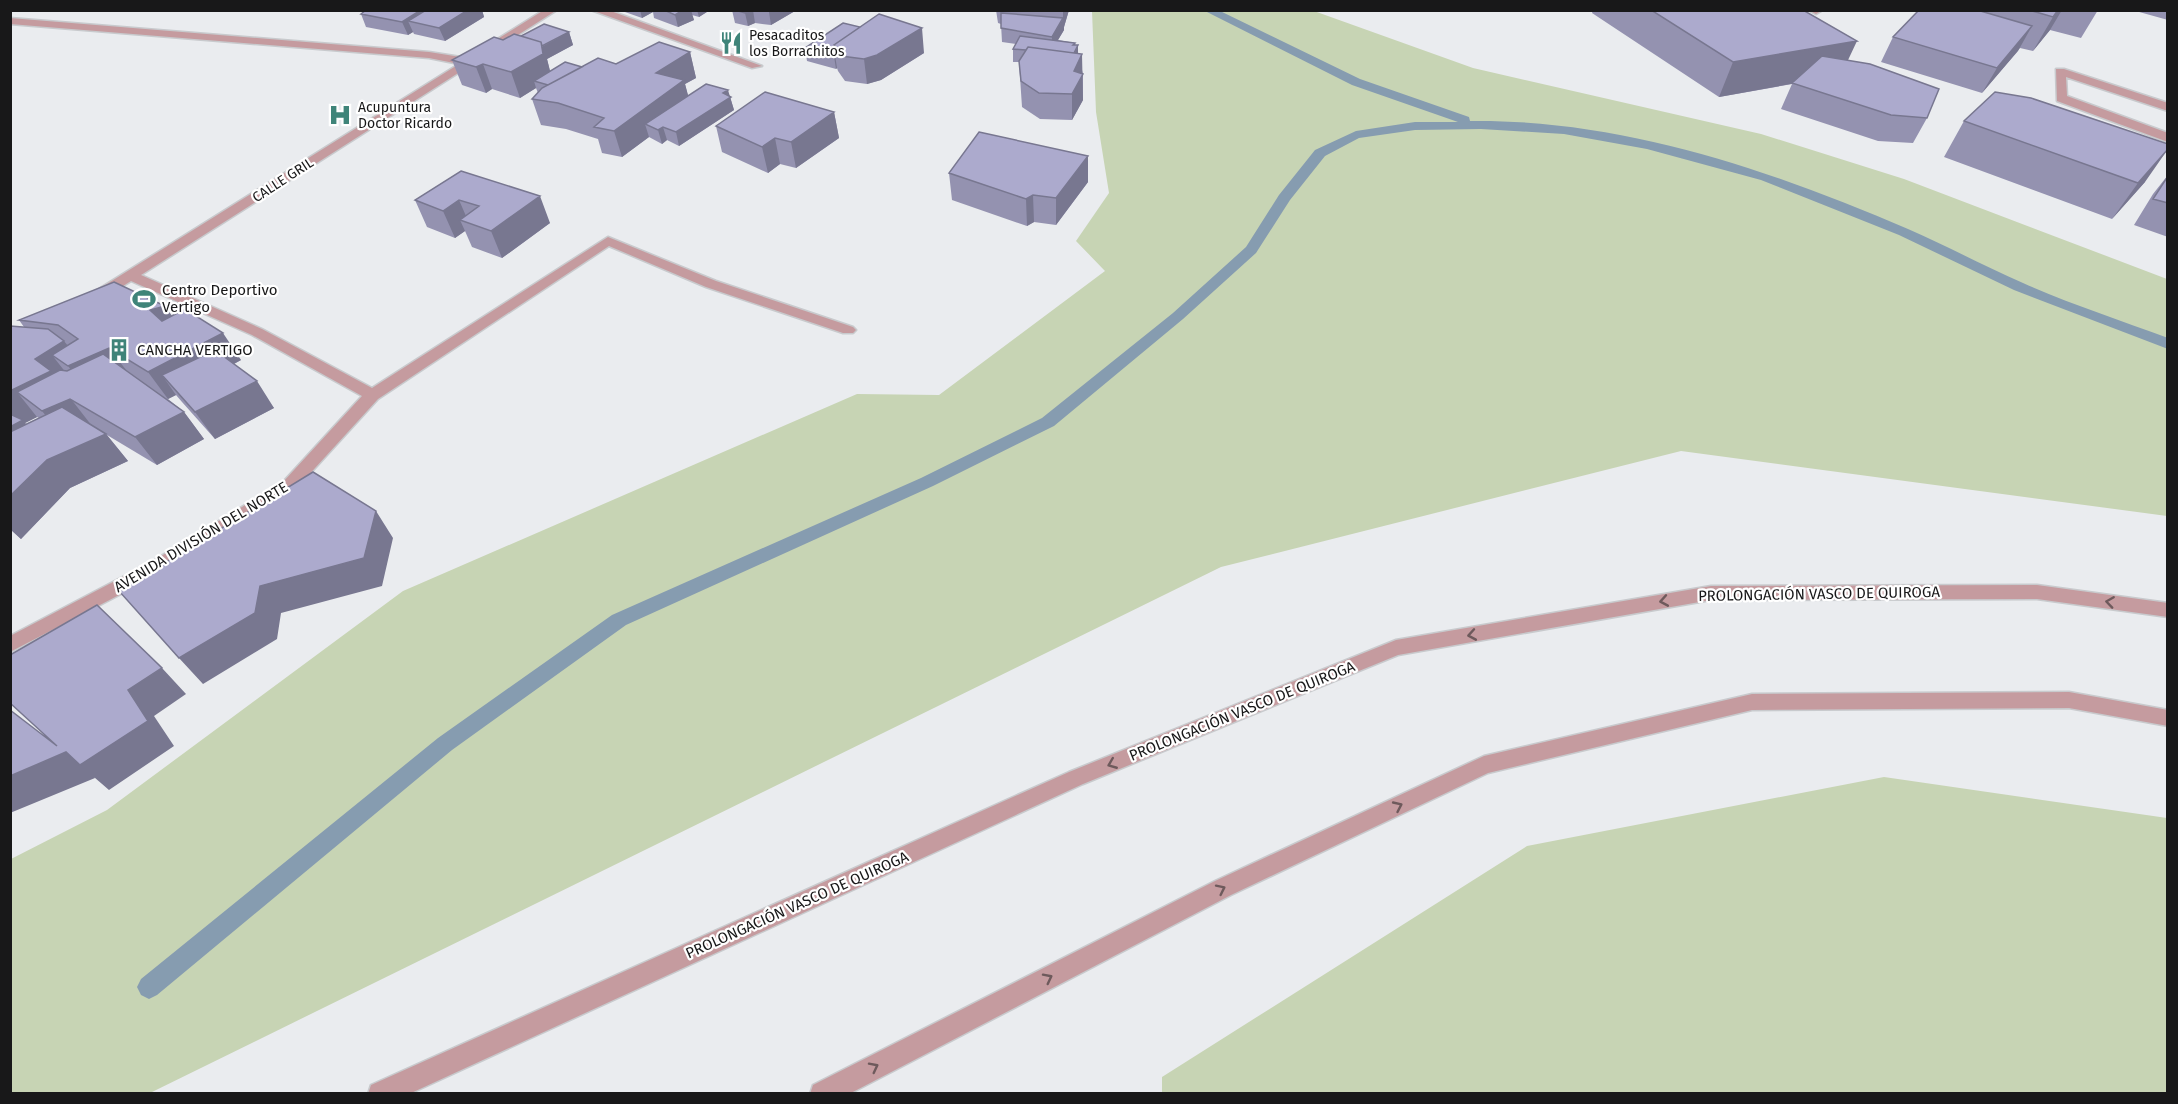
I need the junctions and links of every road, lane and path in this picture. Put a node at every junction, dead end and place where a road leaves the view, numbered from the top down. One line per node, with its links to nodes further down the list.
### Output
1 (552, 10): 4 (street, CALLE GRIL)
2 (596, 10): 5 (street)
3 (10, 21): 4 (street)
4 (468, 62): 8 (street, CALLE GRIL)
5 (756, 66)
6 (2168, 107): 7 (street)
7 (2168, 138)
8 (132, 276): 9 (street, CALLE GRIL); 11 (street)
9 (84, 304)
10 (848, 330): 11 (street, AVENIDA DIVISIÓN DEL NORTE)
11 (372, 395): 13 (street, AVENIDA DIVISIÓN DEL NORTE)
12 (2168, 610): 15 (street, PROLONGACIÓN VASCO DE QUIROGA, one-way to 15)
13 (10, 645)
14 (2168, 718): 16 (street, one-way to 14)
15 (380, 1094)
16 (822, 1094)

